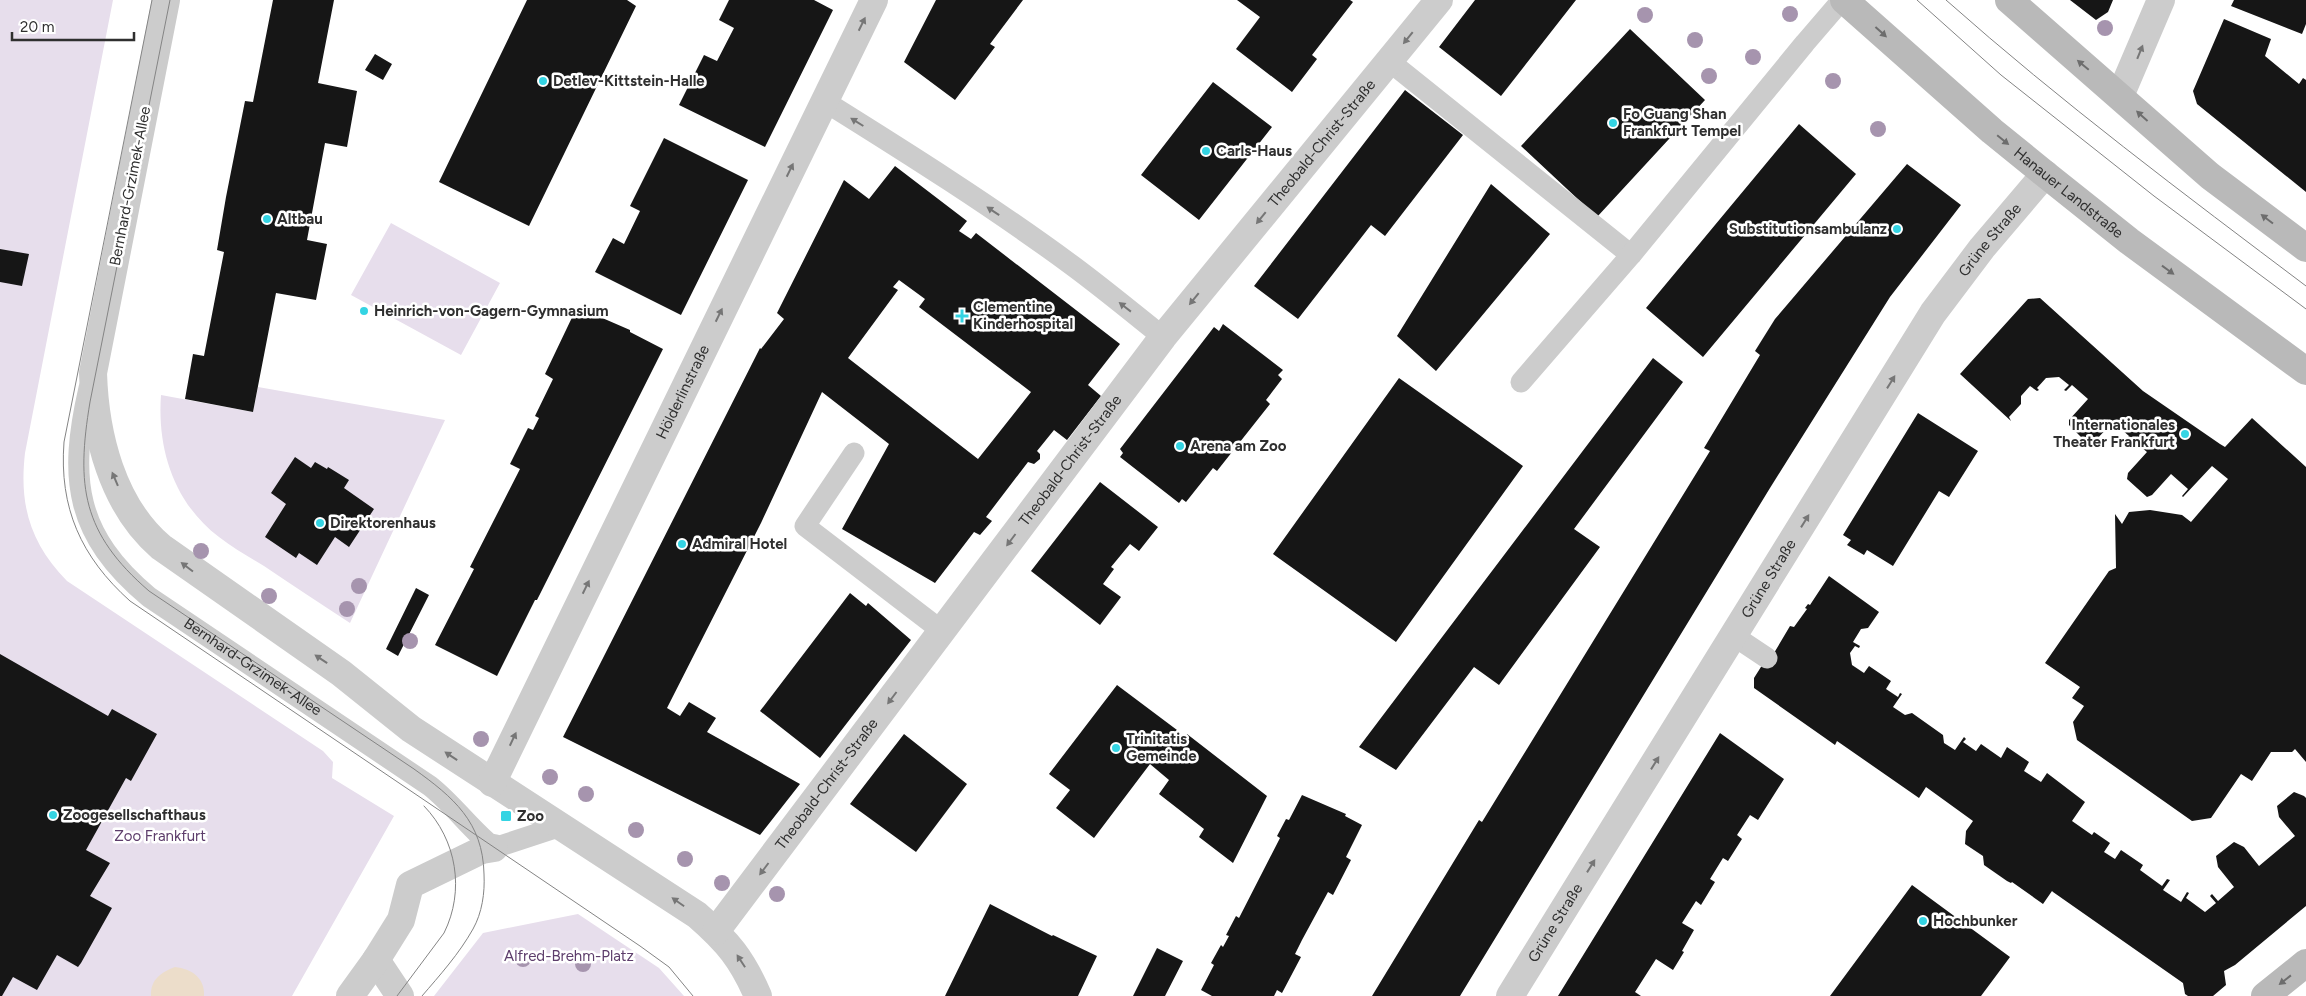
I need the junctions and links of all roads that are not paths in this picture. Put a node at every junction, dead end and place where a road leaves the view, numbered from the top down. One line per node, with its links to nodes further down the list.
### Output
1 (166, 0): 15 (street, Bernhard-Grzimek-Allee)
2 (874, 0): 9 (street, Hölderlinstraße, one-way to 2)
3 (1439, 0): 7 (street, Theobald-Christ-Straße, one-way to 7)
4 (1843, 0): 10 (main road, Hanauer Landstraße, one-way to 10); 12 (lane)
5 (2009, 0): 8 (main road, one-way to 5)
6 (2161, 0): 8 (street, one-way to 6)
7 (1389, 61): 12 (lane); 13 (street, Theobald-Christ-Straße, one-way to 13)
8 (2120, 96): 11 (main road, one-way to 8)
9 (824, 101): 13 (lane, one-way to 9); 21 (street, Hölderlinstraße, one-way to 9)
10 (2045, 174): 14 (main road, Hanauer Landstraße, one-way to 14); 19 (street, Grüne Straße, one-way to 10)
11 (2306, 248)
12 (1631, 255): 16 (lane)
13 (1163, 337): 18 (street, Theobald-Christ-Straße, one-way to 18)
14 (2306, 371)
15 (93, 373): 21 (street, Bernhard-Grzimek-Allee, one-way to 15); 23 (lane, Bernhard-Grzimek-Allee)
16 (1521, 382)
17 (854, 452): 18 (lane)
18 (942, 631): 24 (street, Theobald-Christ-Straße, one-way to 24)
19 (1734, 636): 20 (lane); 30 (street, Grüne Straße, one-way to 19)
20 (1767, 658)
21 (492, 783): 22 (street)
22 (561, 826): 23 (lane); 24 (street, one-way to 22)
23 (494, 848): 25 (street)
24 (716, 932): 29 (street, one-way to 24)
25 (376, 960): 27 (street); 28 (street)
26 (2306, 963): 31 (main road, one-way to 31)
27 (350, 996)
28 (400, 996)
29 (758, 996)
30 (1510, 996)
31 (2265, 996)

